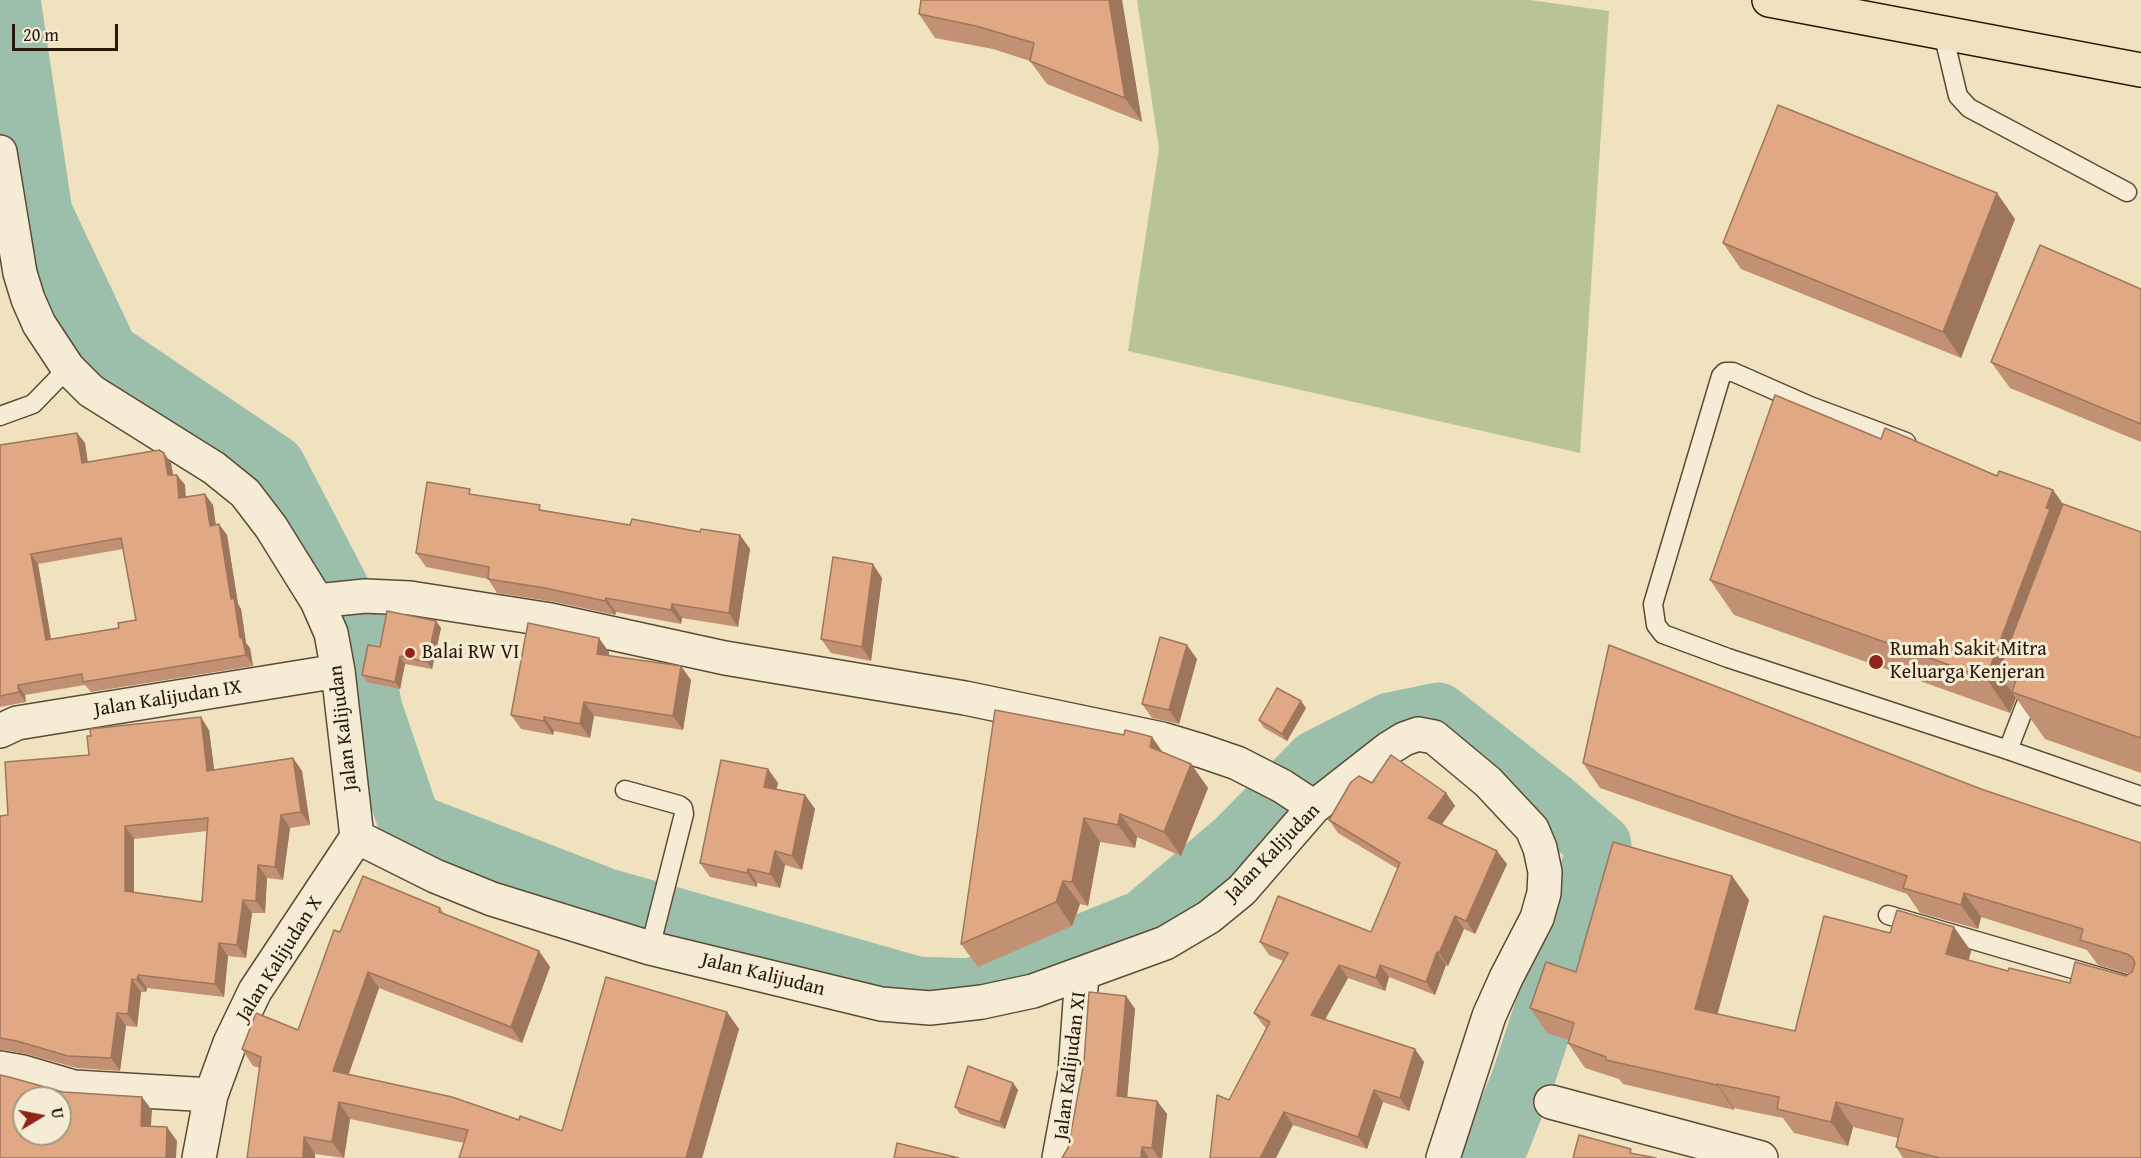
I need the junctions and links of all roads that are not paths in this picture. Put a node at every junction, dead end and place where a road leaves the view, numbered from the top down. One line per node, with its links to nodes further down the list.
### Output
1 (1769, 0): 2 (main road)
2 (1943, 33): 3 (main road); 6 (lane)
3 (2141, 70)
4 (0, 152): 5 (street, Jalan Kalijudan)
5 (3, 188): 7 (street, Jalan Kalijudan)
6 (2127, 192)
7 (68, 368): 8 (lane); 10 (street, Jalan Kalijudan)
8 (0, 416)
9 (1921, 448): 14 (lane)
10 (340, 598): 11 (street, Jalan Kalijudan); 17 (street)
11 (338, 671): 13 (street, Jalan Kalijudan IX); 18 (street, Jalan Kalijudan)
12 (2038, 672): 14 (lane)
13 (0, 731)
14 (2008, 750): 16 (lane)
15 (625, 790): 20 (lane)
16 (2141, 796)
17 (1300, 798): 21 (street, Jalan Kalijudan); 28 (street, Jalan Kalijudan)
18 (357, 837): 20 (street, Jalan Kalijudan); 24 (street, Jalan Kalijudan X)
19 (1888, 915): 22 (lane)
20 (653, 939): 21 (street, Jalan Kalijudan)
21 (1082, 974): 27 (street, Jalan Kalijudan XI)
22 (2141, 989)
23 (0, 1068): 24 (street)
24 (211, 1095): 26 (street, Jalan Kalijudan X)
25 (1551, 1101): 29 (street)
26 (199, 1158)
27 (1059, 1158)
28 (1443, 1158)
29 (1761, 1158)

